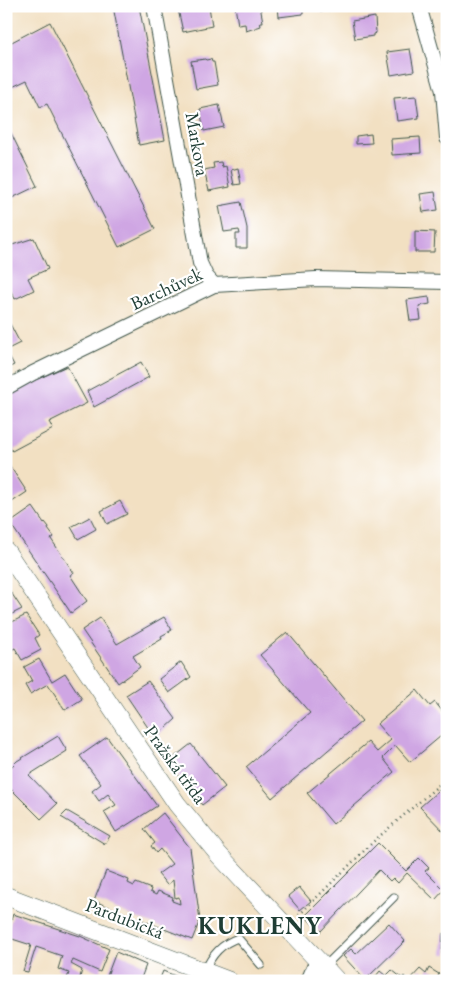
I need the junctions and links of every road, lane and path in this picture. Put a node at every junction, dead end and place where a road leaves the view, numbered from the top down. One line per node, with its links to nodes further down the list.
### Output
1 (154, 6): 5 (street, Markova)
2 (420, 6): 3 (street)
3 (447, 138)
4 (447, 282): 5 (street, Barchůvek)
5 (214, 284): 6 (street, Barchůvek)
6 (6, 388)
7 (6, 551): 12 (street, Pražská třída)
8 (447, 778): 11 (path)
9 (6, 896): 14 (street, Pardubická)
10 (394, 896): 12 (lane)
11 (299, 915)
12 (320, 964): 16 (street); 17 (street, Pražská třída)
13 (261, 965): 14 (lane)
14 (204, 971): 15 (street, Pardubická)
15 (229, 981)
16 (308, 981)
17 (337, 981)

